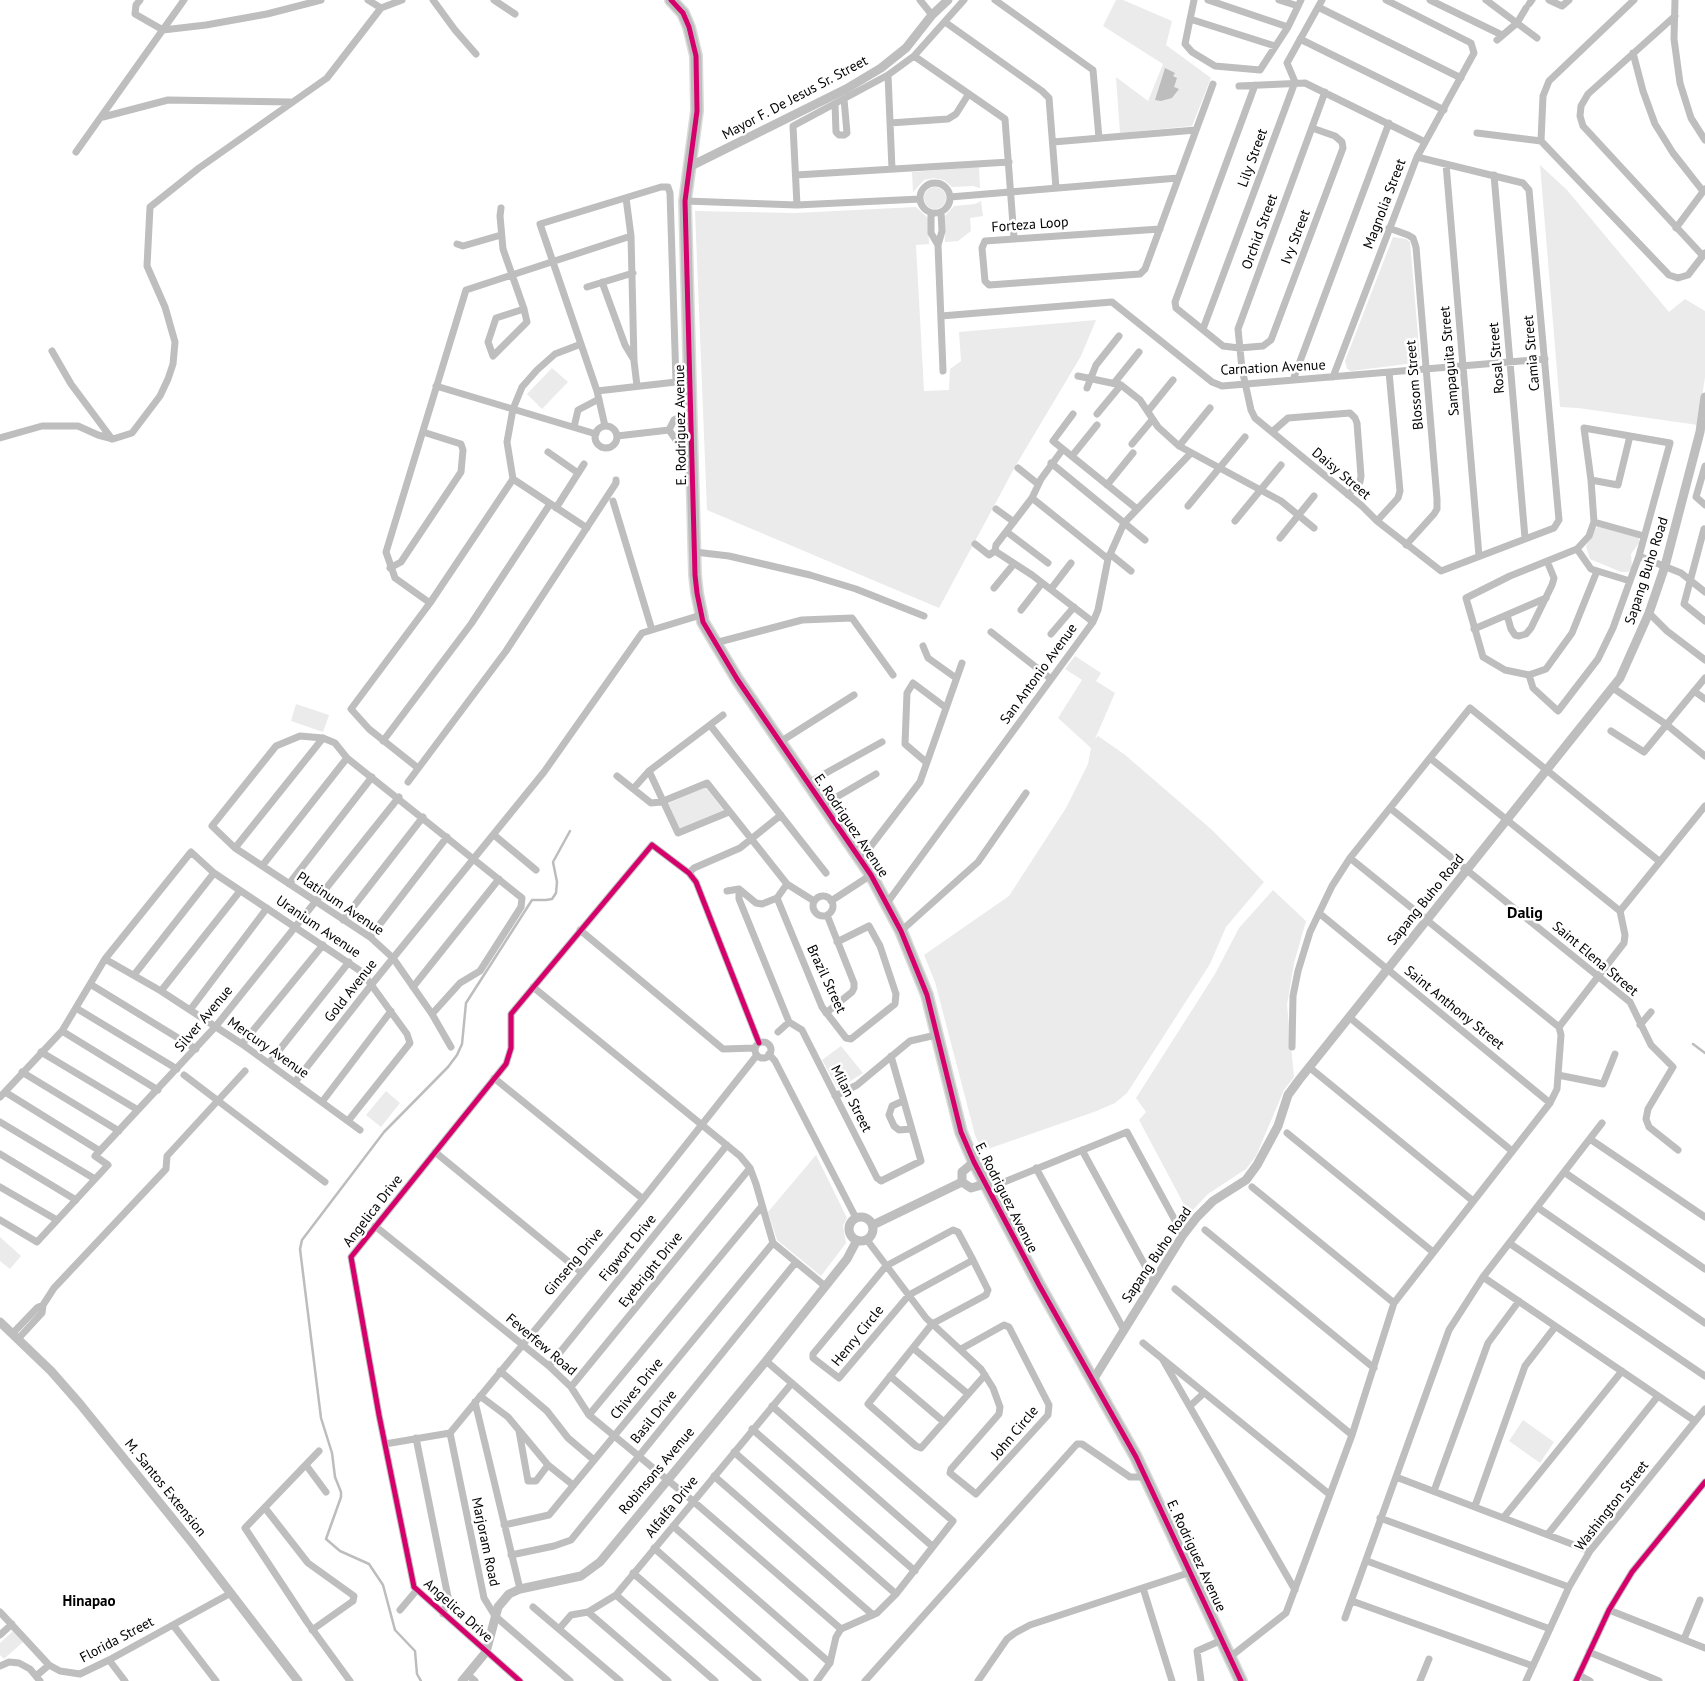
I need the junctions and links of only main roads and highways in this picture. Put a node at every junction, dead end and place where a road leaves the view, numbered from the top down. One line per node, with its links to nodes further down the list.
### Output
1 (671, 0): 2 (main road, E. Rodriguez Avenue)
2 (1241, 1681)

